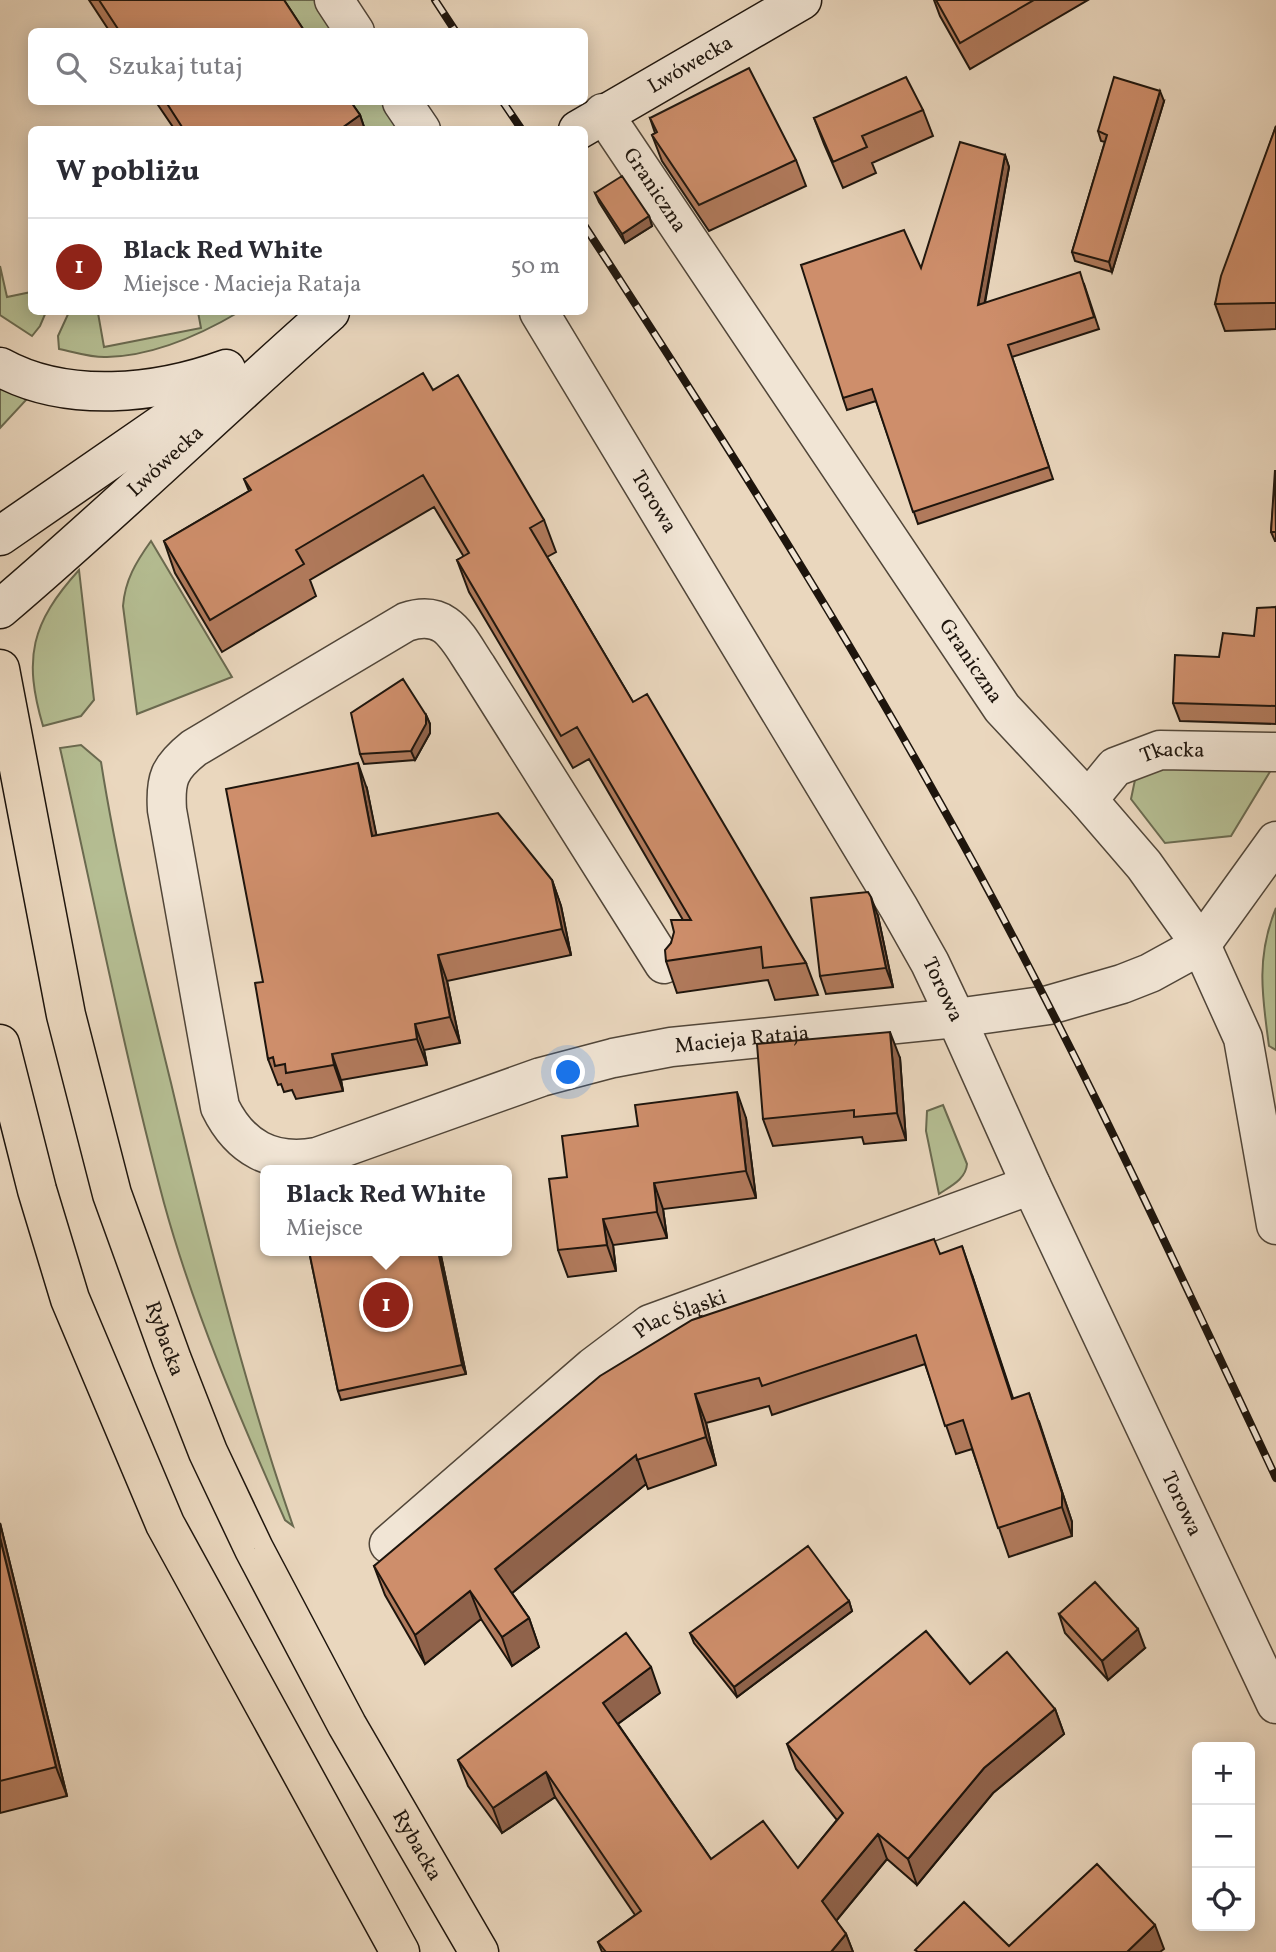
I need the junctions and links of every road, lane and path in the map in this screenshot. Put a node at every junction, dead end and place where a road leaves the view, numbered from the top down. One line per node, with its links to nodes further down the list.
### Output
1 (334, 0): 3 (street)
2 (802, 0): 5 (street, Lwówecka)
3 (352, 28)
4 (404, 105): 6 (street)
5 (590, 121): 16 (street, Graniczna)
6 (418, 126)
7 (318, 315): 10 (street, Lwówecka)
8 (327, 315): 13 (street, Lwówecka)
9 (541, 315): 20 (street, Torowa)
10 (258, 358): 11 (street); 12 (street, Lwówecka)
11 (0, 368)
12 (0, 536)
13 (0, 609)
14 (0, 669): 28 (main road, Rybacka)
15 (1276, 752): 16 (street, Tkacka)
16 (1088, 800): 18 (street, Graniczna)
17 (1276, 841): 18 (street)
18 (1201, 945): 20 (street, Macieja Rataja); 22 (street, Graniczna)
19 (663, 964): 20 (street, Macieja Rataja)
20 (956, 1018): 23 (street, Torowa)
21 (0, 1044): 27 (main road)
22 (1269, 1140): 24 (street, Graniczna)
23 (1031, 1185): 25 (street, Plac Śląski); 26 (street, Torowa)
24 (1276, 1225)
25 (389, 1544)
26 (1276, 1704)
27 (400, 1952)
28 (479, 1952)

